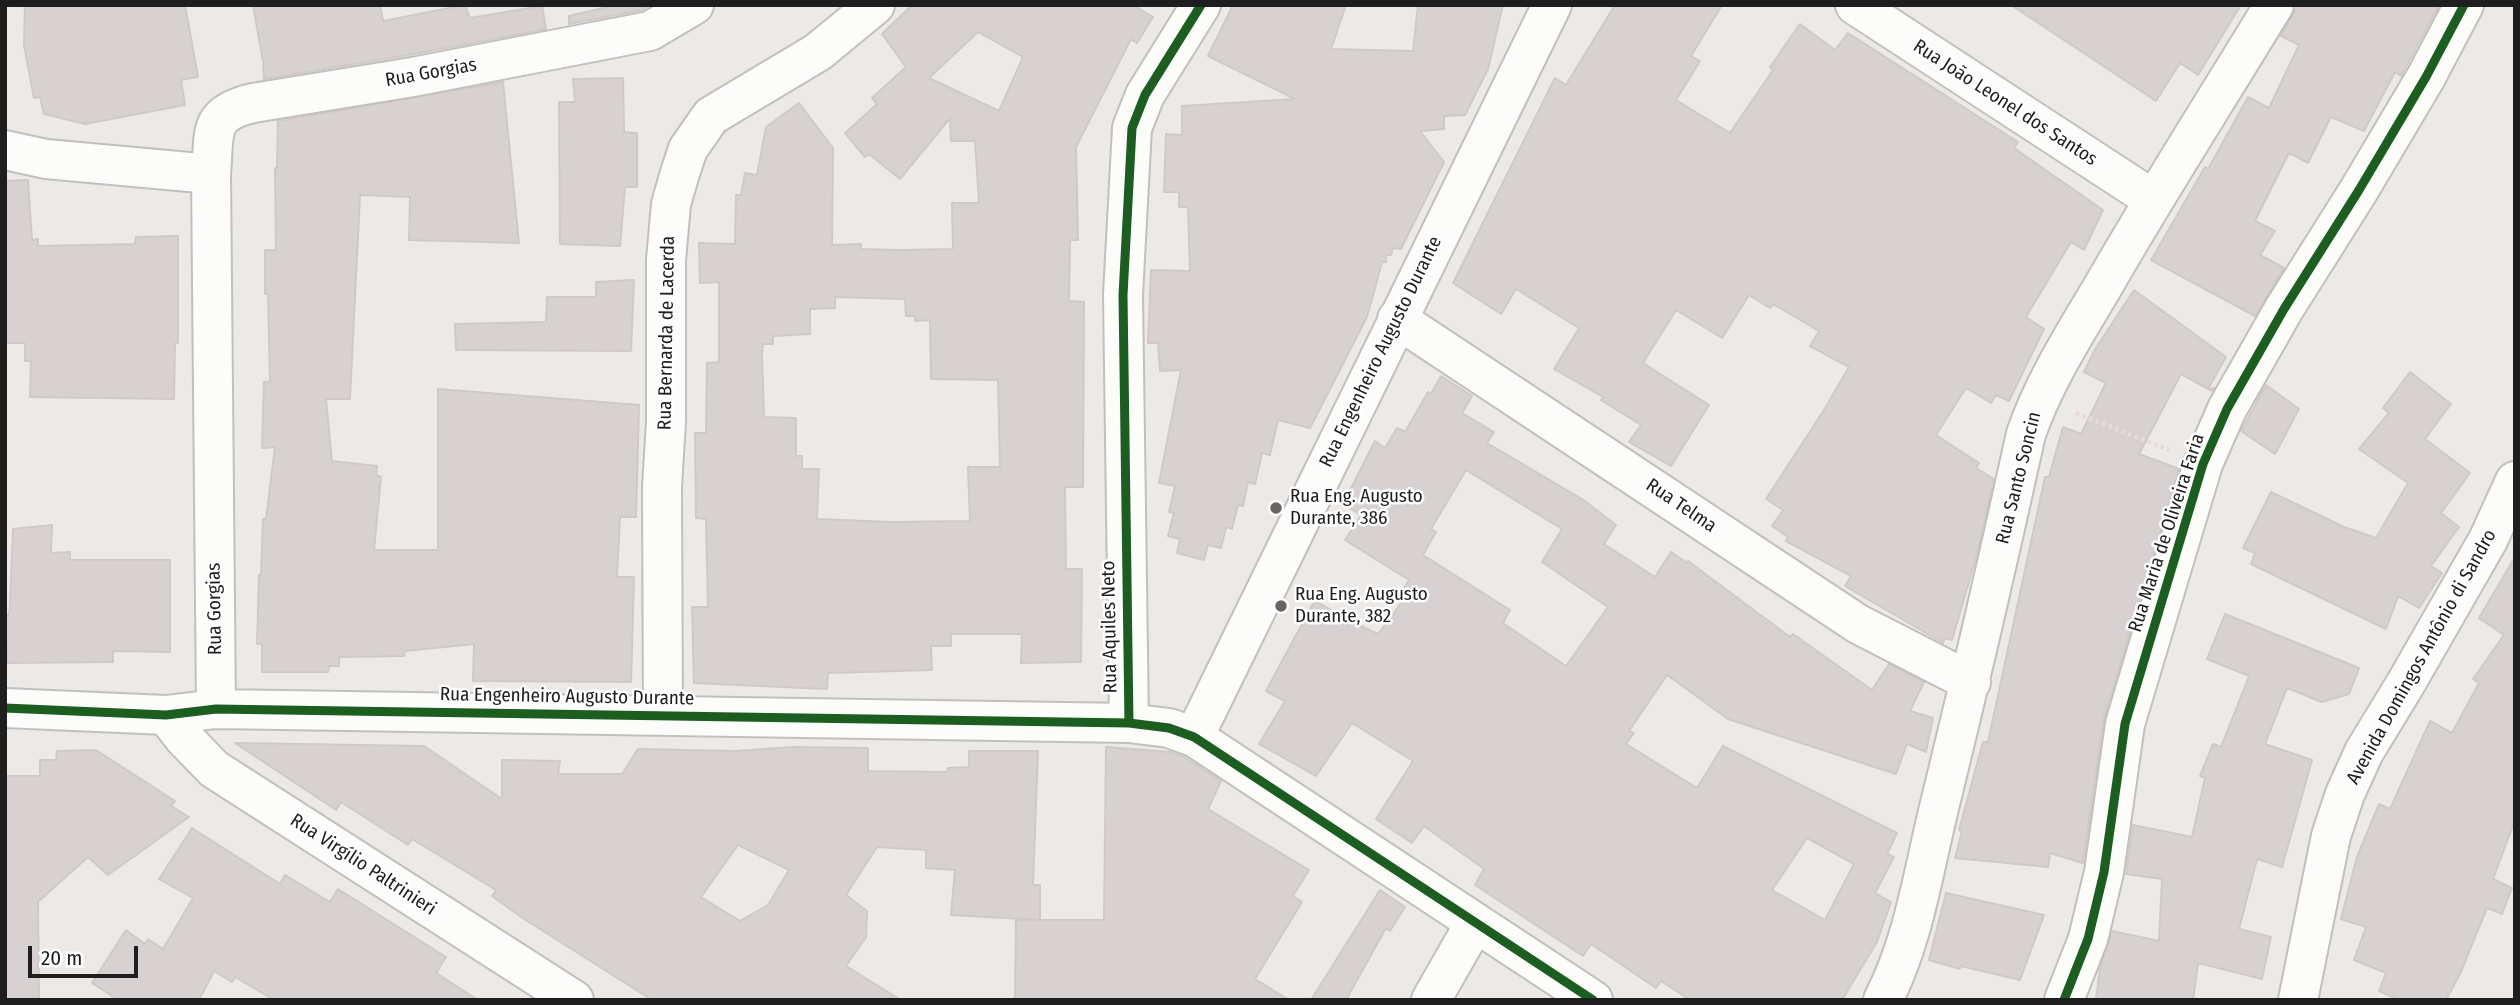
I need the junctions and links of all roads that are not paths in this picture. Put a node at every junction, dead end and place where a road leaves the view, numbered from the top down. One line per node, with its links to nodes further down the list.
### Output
1 (694, 5): 9 (street, Rua Gorgias)
2 (875, 5): 17 (street, Rua Bernarda de Lacerda)
3 (1202, 5): 18 (street, Rua Aquiles Neto)
4 (1552, 5): 11 (street, Rua Engenheiro Augusto Durante)
5 (1855, 5): 10 (street, Rua João Leonel dos Santos)
6 (2274, 5): 10 (street, Rua Santo Soncin)
7 (2464, 5): 25 (street, Rua Maria de Oliveira Faria)
8 (5, 150): 9 (street)
9 (211, 174): 15 (street, Rua Gorgias)
10 (2154, 200): 13 (street, Rua Santo Soncin)
11 (1397, 319): 13 (street, Rua Telma); 19 (street, Rua Engenheiro Augusto Durante)
12 (2515, 481): 26 (street, Avenida Domingos Antônio di Sandro)
13 (1970, 682): 24 (street, Rua Santo Soncin)
14 (5, 708): 16 (street, Rua Engenheiro Augusto Durante)
15 (216, 709): 16 (street, Rua Engenheiro Augusto Durante); 17 (street, Rua Engenheiro Augusto Durante)
16 (166, 715): 21 (street, Rua Virgílio Paltrinieri)
17 (663, 716): 18 (street, Rua Engenheiro Augusto Durante)
18 (1129, 723): 19 (street)
19 (1194, 737): 20 (street)
20 (1475, 923): 22 (street); 23 (street)
21 (574, 1000)
22 (1431, 1000)
23 (1593, 1000)
24 (1883, 1000)
25 (2064, 1000)
26 (2298, 1000)

